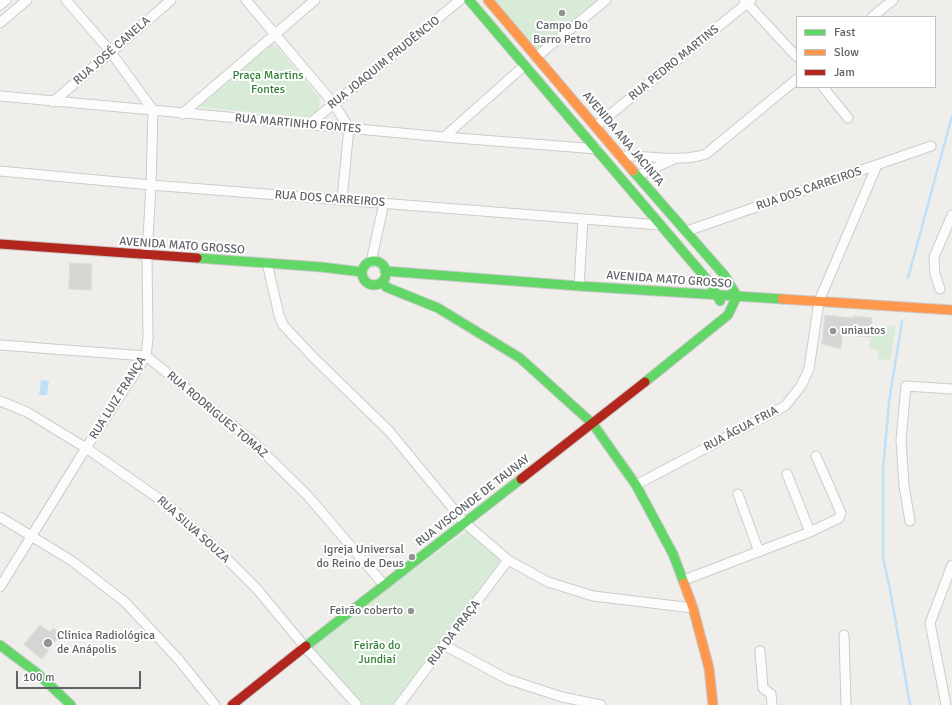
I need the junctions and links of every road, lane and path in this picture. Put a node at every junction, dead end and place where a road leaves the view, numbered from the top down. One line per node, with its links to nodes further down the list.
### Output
1 (6, 0): 13 (street)
2 (27, 0): 15 (street)
3 (66, 0): 17 (street)
4 (170, 0): 17 (street, RUA JOSÉ CANELA)
5 (246, 0): 16 (street)
6 (315, 0): 16 (street)
7 (460, 0): 26 (street, RUA JOAQUIM PRUDÊNCIO)
8 (469, 0): 20 (main road)
9 (488, 0): 19 (main road, AVENIDA ANA JACINTA)
10 (606, 0): 19 (street)
11 (893, 0): 14 (street)
12 (748, 1): 18 (street); 32 (street, RUA PEDRO MARTINS)
13 (0, 5)
14 (873, 16)
15 (0, 23)
16 (276, 34): 26 (street); 29 (street)
17 (110, 51): 25 (street, RUA JOSÉ CANELA); 28 (street)
18 (796, 56)
19 (536, 57): 24 (main road, AVENIDA ANA JACINTA)
20 (524, 66): 27 (main road); 34 (street)
21 (796, 80): 38 (street)
22 (824, 88): 30 (street)
23 (0, 96): 25 (street, RUA MARTINHO FONTES)
24 (572, 97): 27 (main road); 32 (main road, AVENIDA ANA JACINTA)
25 (53, 102): 28 (street, RUA MARTINHO FONTES)
26 (334, 104): 31 (street, RUA JOAQUIM PRUDÊNCIO); 33 (street)
27 (559, 106): 36 (main road)
28 (153, 110): 29 (street, RUA MARTINHO FONTES); 42 (street, RUA LUIZ FRANÇA)
29 (182, 114): 31 (street, RUA MARTINHO FONTES)
30 (848, 118)
31 (308, 125): 33 (street, RUA MARTINHO FONTES)
32 (596, 126): 37 (main road, AVENIDA ANA JACINTA)
33 (349, 128): 34 (street, RUA MARTINHO FONTES); 43 (street)
34 (444, 138): 36 (street, RUA MARTINHO FONTES)
35 (931, 146): 39 (street, RUA DOS CARREIROS)
36 (596, 149): 47 (main road)
37 (620, 156): 38 (street); 41 (main road, AVENIDA ANA JACINTA)
38 (673, 159): 41 (street)
39 (877, 165): 48 (street, RUA DOS CARREIROS); 62 (street, RUA ÁGUA FRIA)
40 (0, 171): 42 (street, RUA DOS CARREIROS)
41 (637, 176): 48 (main road, AVENIDA ANA JACINTA)
42 (151, 185): 43 (street, RUA DOS CARREIROS); 51 (street, RUA LUIZ FRANÇA)
43 (342, 199): 44 (street, RUA DOS CARREIROS)
44 (384, 203): 46 (street, RUA DOS CARREIROS); 53 (street)
45 (952, 216): 59 (street)
46 (583, 219): 47 (street, RUA DOS CARREIROS); 58 (street)
47 (660, 225): 52 (main road)
48 (687, 232): 50 (main road, AVENIDA ANA JACINTA)
49 (0, 244): 51 (main road, AVENIDA MATO GROSSO)
50 (699, 246): 52 (main road); 61 (main road, AVENIDA ANA JACINTA)
51 (147, 256): 54 (main road, AVENIDA MATO GROSSO); 66 (street, RUA LUIZ FRANÇA)
52 (686, 256): 60 (main road)
53 (371, 262): 55 (main road); 56 (main road)
54 (267, 263): 56 (main road, AVENIDA MATO GROSSO); 77 (street)
55 (385, 271): 57 (main road); 58 (main road, AVENIDA MATO GROSSO)
56 (362, 272): 57 (main road)
57 (382, 281): 69 (main road)
58 (579, 286): 60 (main road, AVENIDA MATO GROSSO)
59 (940, 289)
60 (717, 296): 61 (main road, AVENIDA MATO GROSSO); 64 (main road)
61 (737, 296): 62 (main road, AVENIDA MATO GROSSO); 64 (main road, RUA VISCONDE DE TAUNAY)
62 (819, 301): 63 (main road, AVENIDA MATO GROSSO); 73 (street, RUA ÁGUA FRIA)
63 (952, 310)
64 (728, 315): 69 (main road, RUA VISCONDE DE TAUNAY)
65 (0, 345): 66 (street)
66 (146, 356): 70 (street, RUA LUIZ FRANÇA); 84 (street, RUA RODRIGUES TOMAZ)
67 (952, 389): 76 (street)
68 (0, 401): 70 (street, RUA SILVA SOUZA)
69 (593, 424): 73 (main road); 77 (main road, RUA VISCONDE DE TAUNAY)
70 (86, 448): 79 (street, RUA LUIZ FRANÇA); 90 (street, RUA SILVA SOUZA)
71 (816, 456): 78 (street)
72 (787, 474): 78 (street)
73 (636, 484): 83 (main road)
74 (738, 494): 80 (street)
75 (0, 517): 79 (street)
76 (910, 521)
77 (465, 523): 81 (street); 84 (main road, RUA VISCONDE DE TAUNAY)
78 (810, 532): 80 (street)
79 (33, 536): 85 (street, RUA LUIZ FRANÇA); 93 (street)
80 (759, 552): 83 (street)
81 (508, 560): 86 (street); 89 (street, RUA DA PRAÇA)
82 (952, 565): 101 (street)
83 (684, 580): 86 (main road)
84 (384, 585): 90 (main road, RUA VISCONDE DE TAUNAY)
85 (0, 588)
86 (694, 608): 98 (main road)
87 (844, 635): 100 (street)
88 (0, 645): 92 (main road)
89 (444, 646): 96 (street, RUA DA PRAÇA); 97 (street)
90 (304, 647): 94 (main road, RUA VISCONDE DE TAUNAY); 95 (street, RUA SILVA SOUZA)
91 (760, 650): 99 (street)
92 (71, 705)
93 (215, 705)
94 (232, 705)
95 (357, 705)
96 (399, 705)
97 (601, 705)
98 (713, 705)
99 (772, 705)
100 (846, 705)
101 (946, 705)

